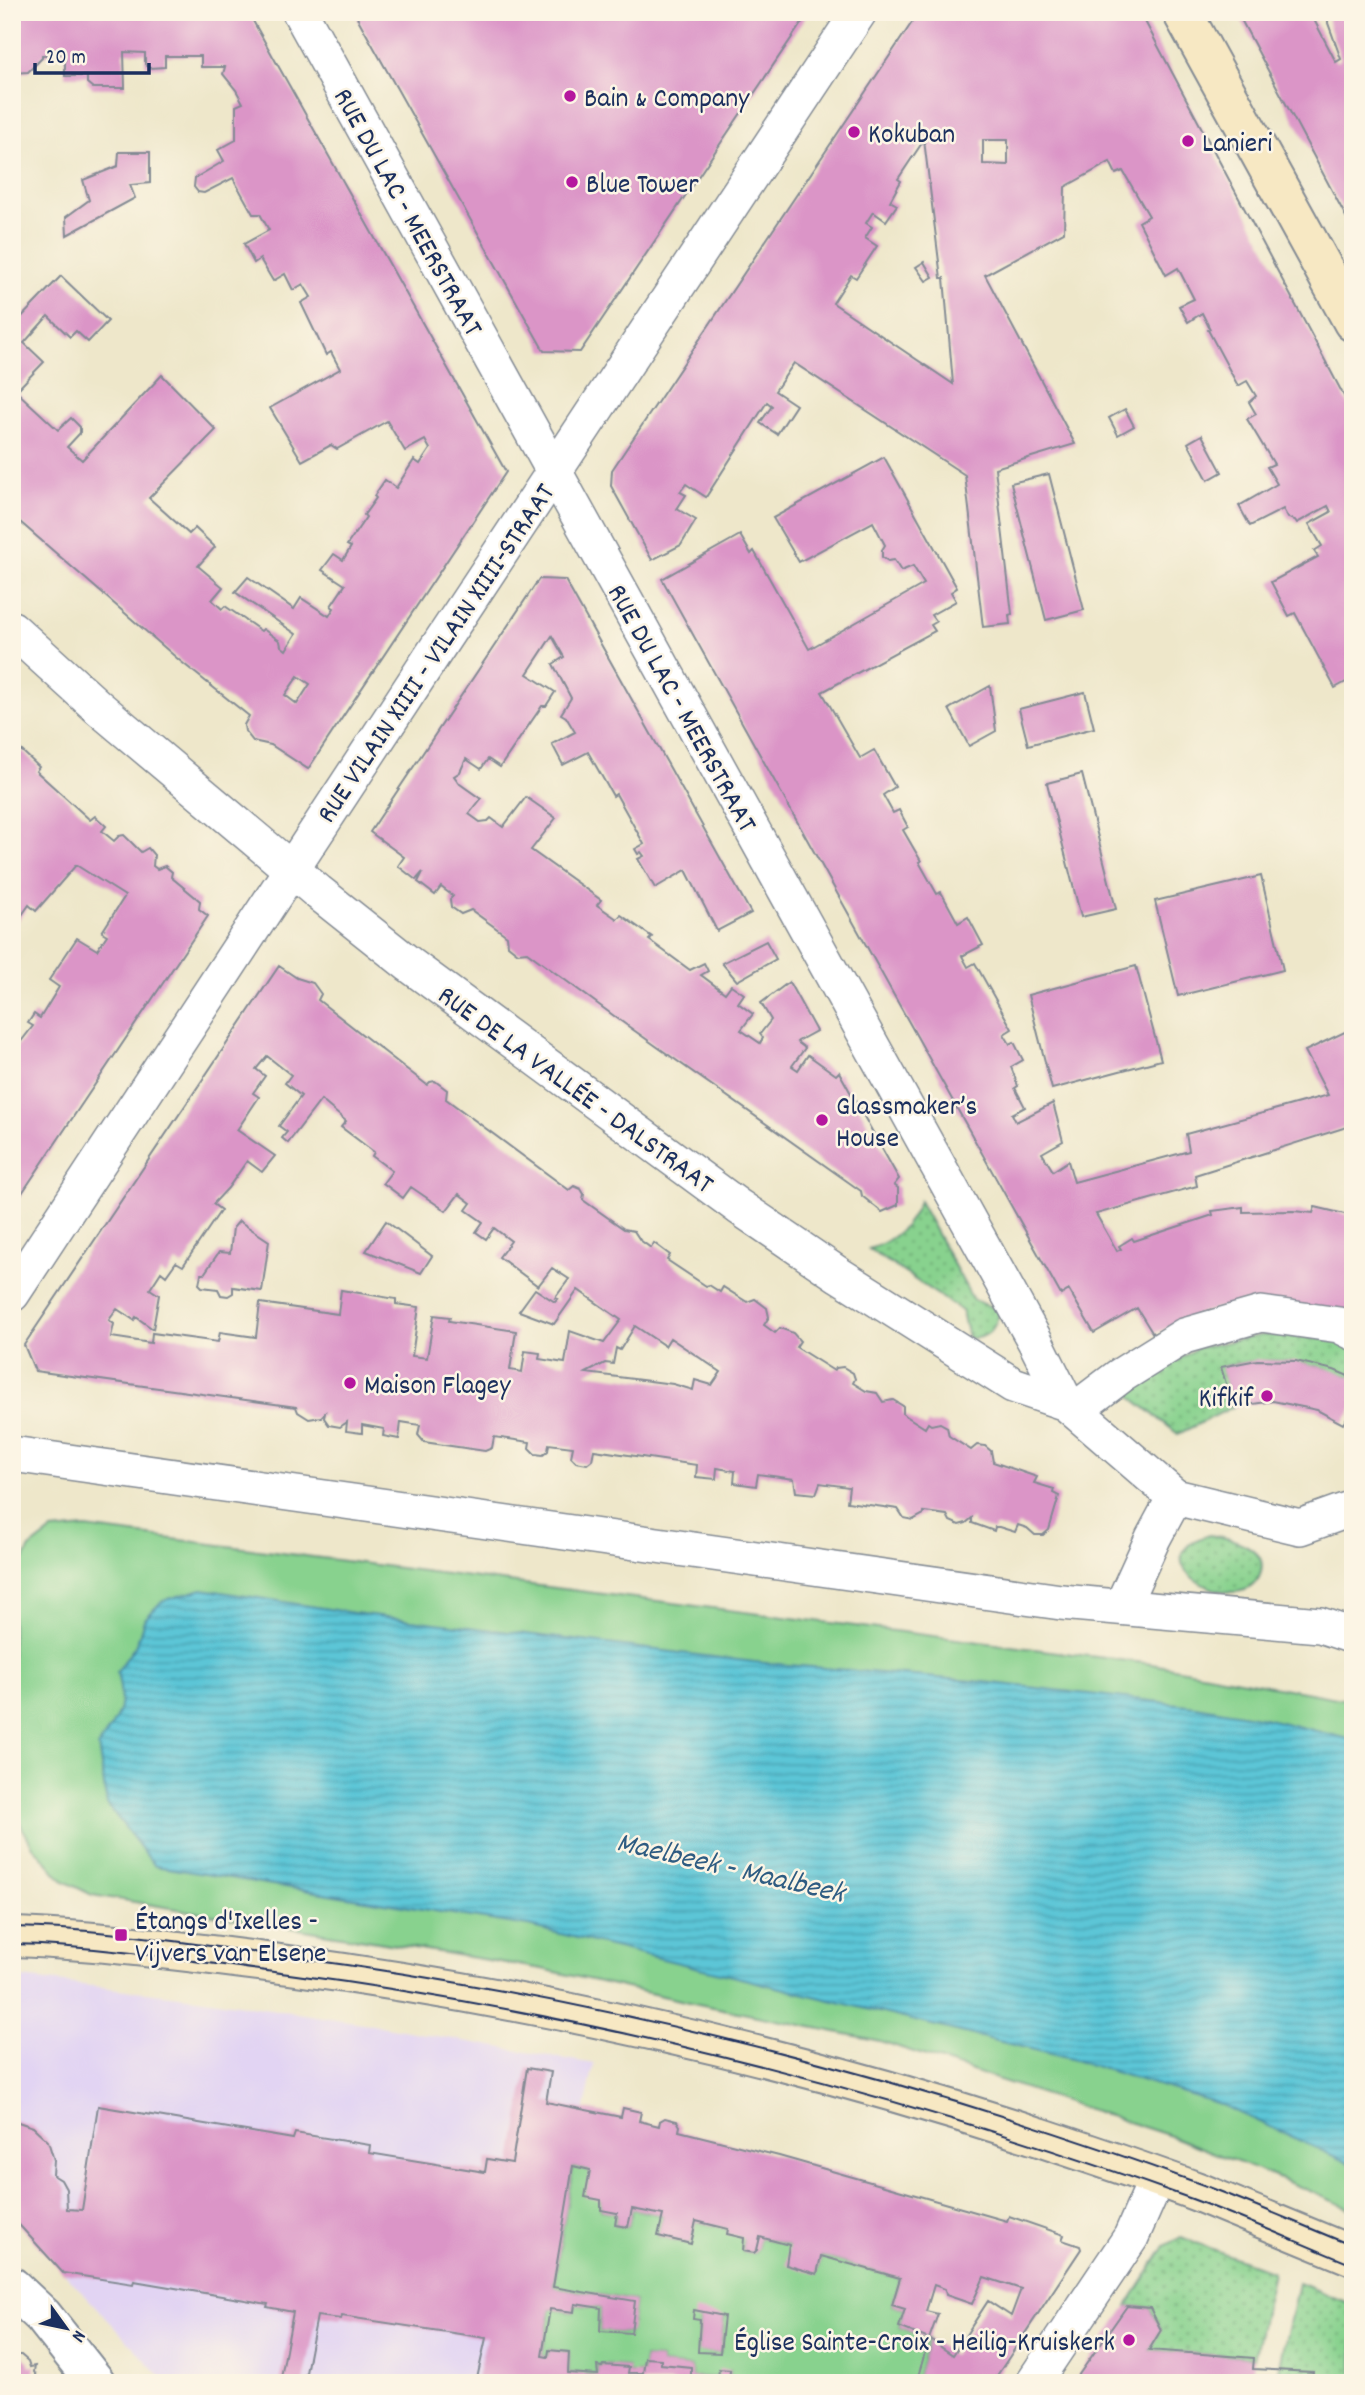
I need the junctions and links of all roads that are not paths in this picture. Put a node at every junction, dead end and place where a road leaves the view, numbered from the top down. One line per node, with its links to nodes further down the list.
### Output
1 (300, 12): 5 (street, RUE DU LAC - MEERSTRAAT)
2 (859, 12): 5 (street, RUE VILAIN XIIII - VILAIN XIIII-STRAAT)
3 (1182, 12): 4 (main road)
4 (1353, 322)
5 (555, 472): 7 (street, RUE VILAIN XIIII - VILAIN XIIII-STRAAT); 10 (street, RUE DU LAC - MEERSTRAAT)
6 (12, 629): 7 (street, RUE DE LA VALLÉE - DALSTRAAT)
7 (290, 869): 8 (street, RUE VILAIN XIIII - VILAIN XIIII-STRAAT); 10 (street, RUE DE LA VALLÉE - DALSTRAAT)
8 (12, 1294)
9 (1353, 1332): 10 (street)
10 (1071, 1406): 12 (street, RUE DE LA VALLÉE - DALSTRAAT)
11 (12, 1454): 14 (street)
12 (1175, 1497): 13 (street); 14 (street)
13 (1353, 1508)
14 (1122, 1606): 15 (street)
15 (1353, 1636)
16 (12, 1937): 17 (main road)
17 (1157, 2178): 18 (main road); 21 (street)
18 (1353, 2256)
19 (12, 2287): 20 (street)
20 (96, 2383)
21 (1033, 2383)

